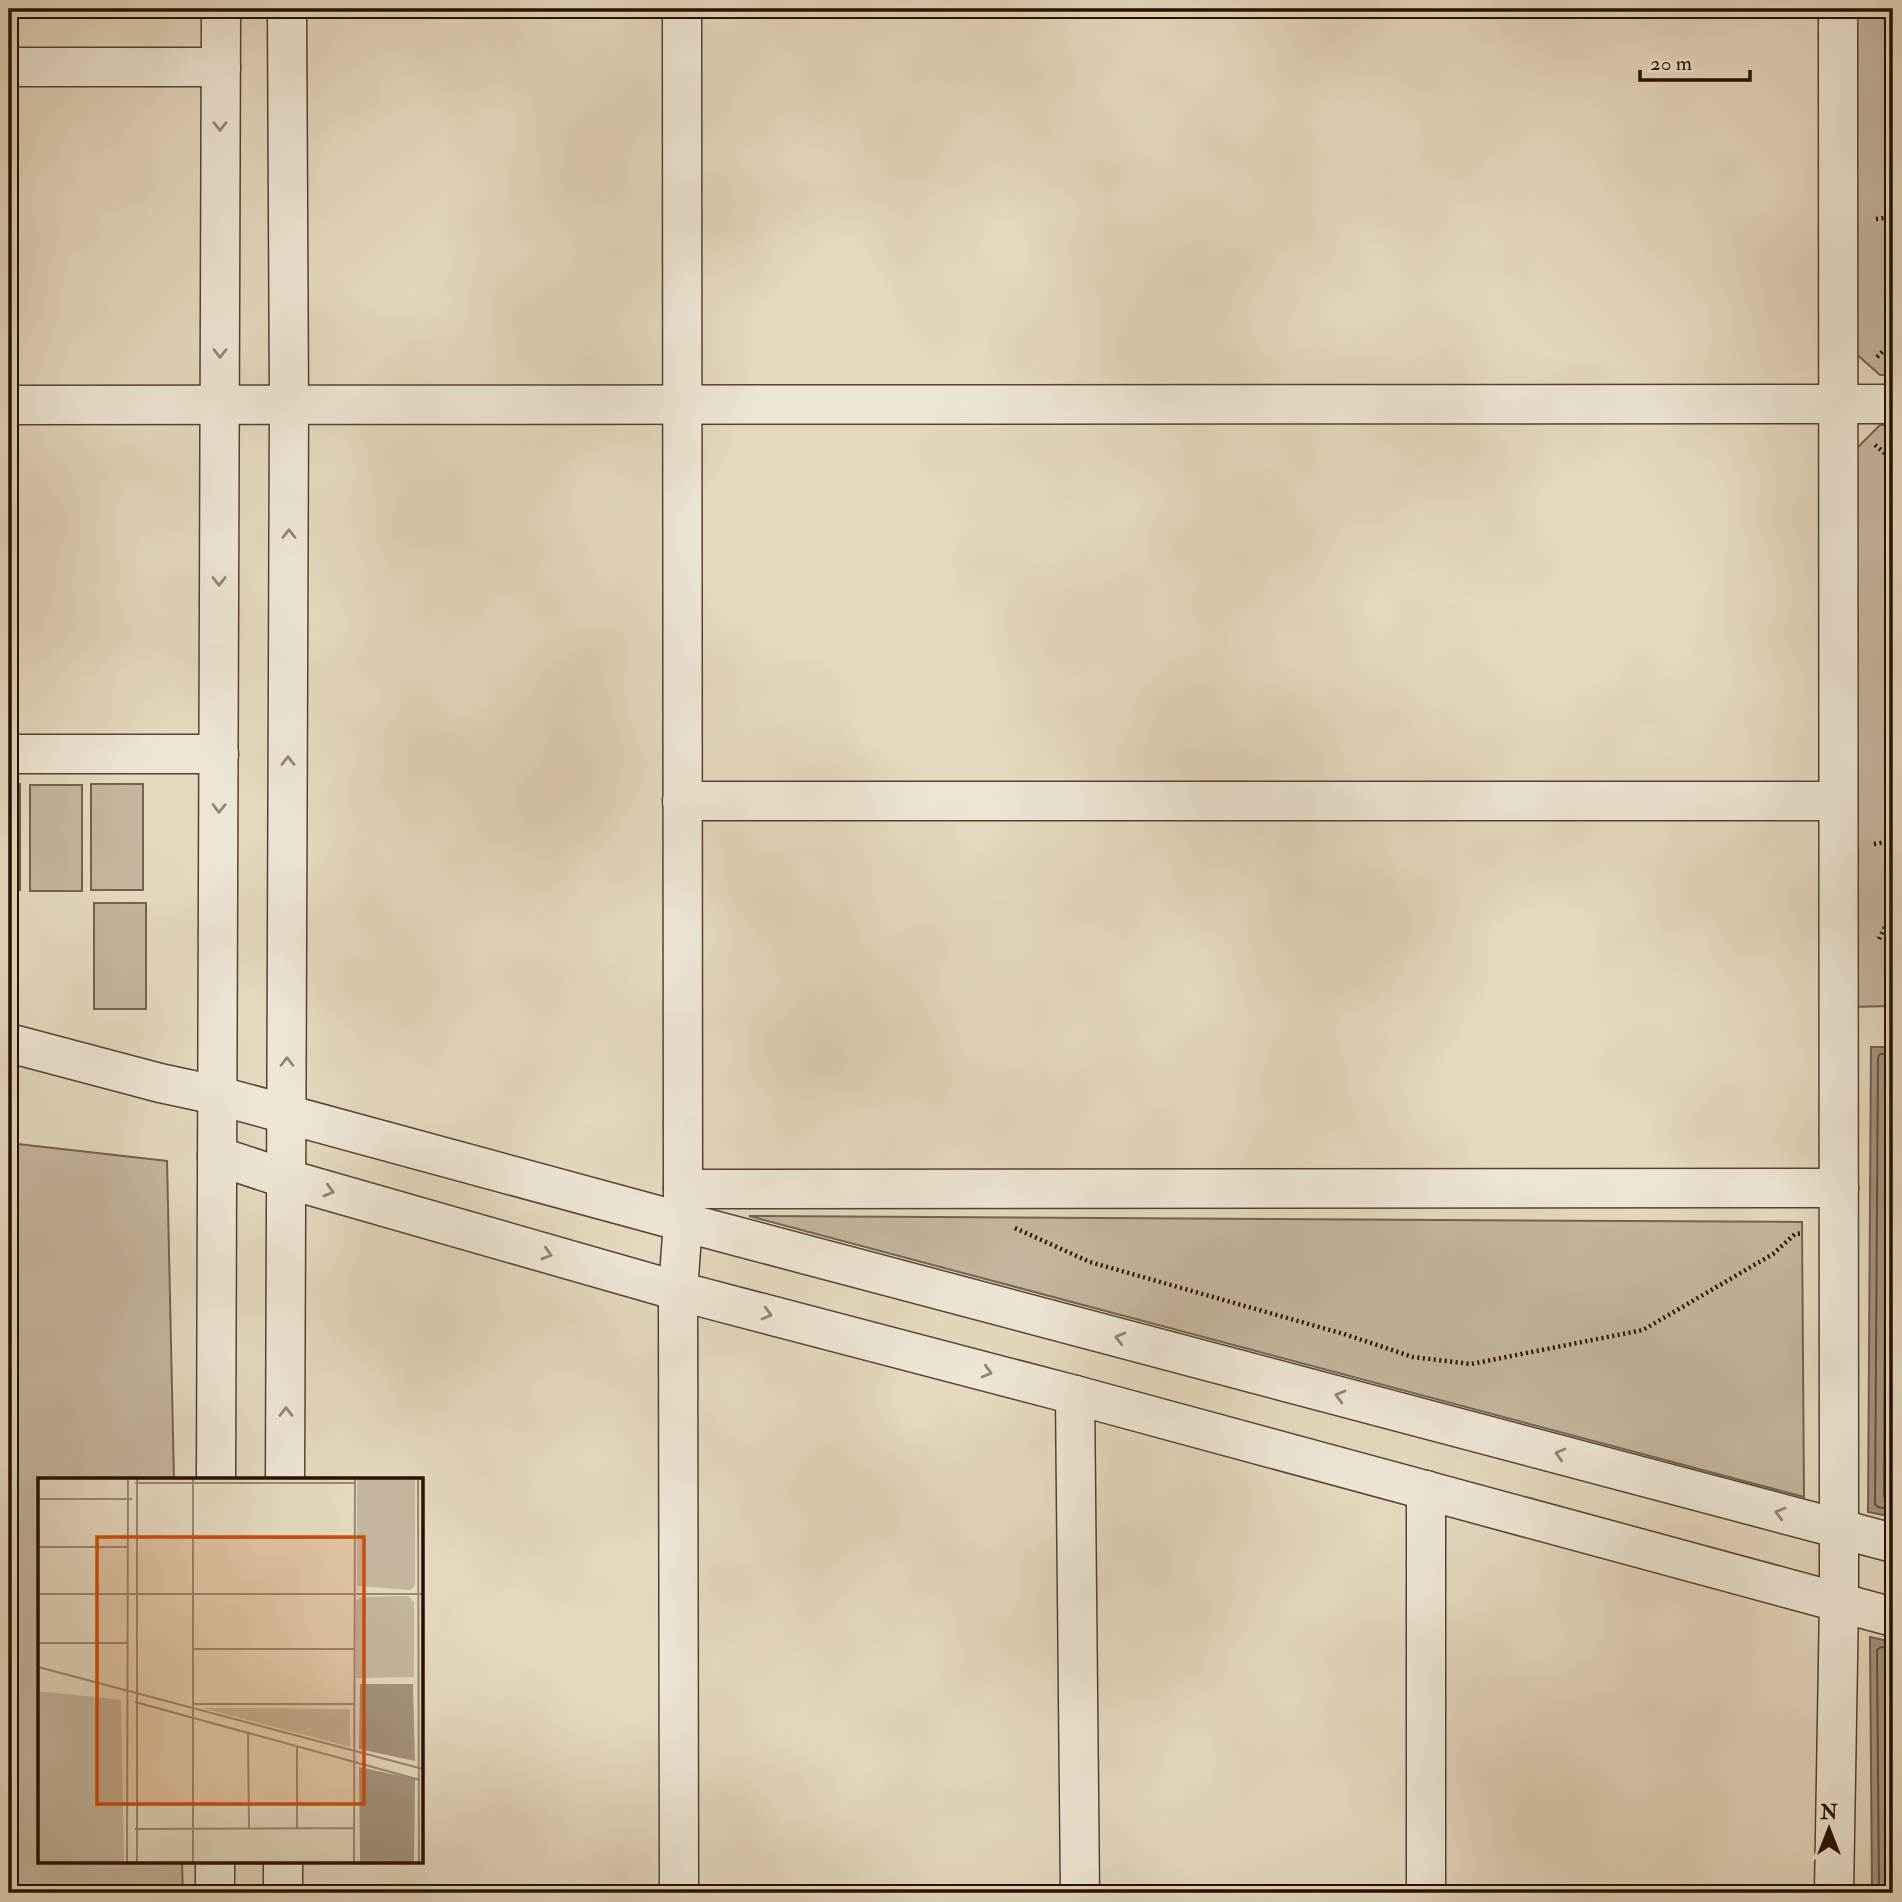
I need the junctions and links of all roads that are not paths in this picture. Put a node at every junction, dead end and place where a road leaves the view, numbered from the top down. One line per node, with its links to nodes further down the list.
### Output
1 (221, 9): 6 (street)
2 (287, 9): 12 (street)
3 (682, 9): 7 (street)
4 (1838, 9): 8 (street)
5 (9, 67): 6 (street)
6 (221, 67): 11 (street, one-way to 11)
7 (682, 404): 8 (street); 12 (street); 16 (street)
8 (1838, 404): 9 (street); 15 (street)
9 (1893, 404)
10 (9, 405): 11 (street)
11 (220, 405): 12 (street); 14 (street, one-way to 14)
12 (289, 405): 19 (street, one-way to 12)
13 (9, 754): 14 (street)
14 (219, 754): 18 (street, one-way to 18)
15 (1838, 800): 16 (street); 22 (street)
16 (682, 801): 23 (street)
17 (9, 1043): 18 (street)
18 (216, 1095): 19 (street); 20 (street)
19 (287, 1115): 21 (street); 23 (street)
20 (217, 1156): 21 (street); 26 (street)
21 (287, 1179): 24 (street, one-way to 24); 27 (street, one-way to 21)
22 (1839, 1188): 23 (street); 29 (street)
23 (683, 1205): 24 (street); 29 (street, one-way to 23)
24 (678, 1291): 25 (street, one-way to 25); 37 (street)
25 (1075, 1395): 28 (street); 38 (street)
26 (216, 1478)
27 (285, 1478)
28 (1426, 1490): 31 (street); 39 (street)
29 (1839, 1528): 30 (street); 31 (street)
30 (1893, 1543)
31 (1839, 1602): 32 (street); 40 (street)
32 (1893, 1617)
33 (215, 1864): 35 (street)
34 (283, 1864): 36 (street)
35 (215, 1893)
36 (283, 1893)
37 (679, 1893)
38 (1080, 1893)
39 (1426, 1893)
40 (1834, 1893)

